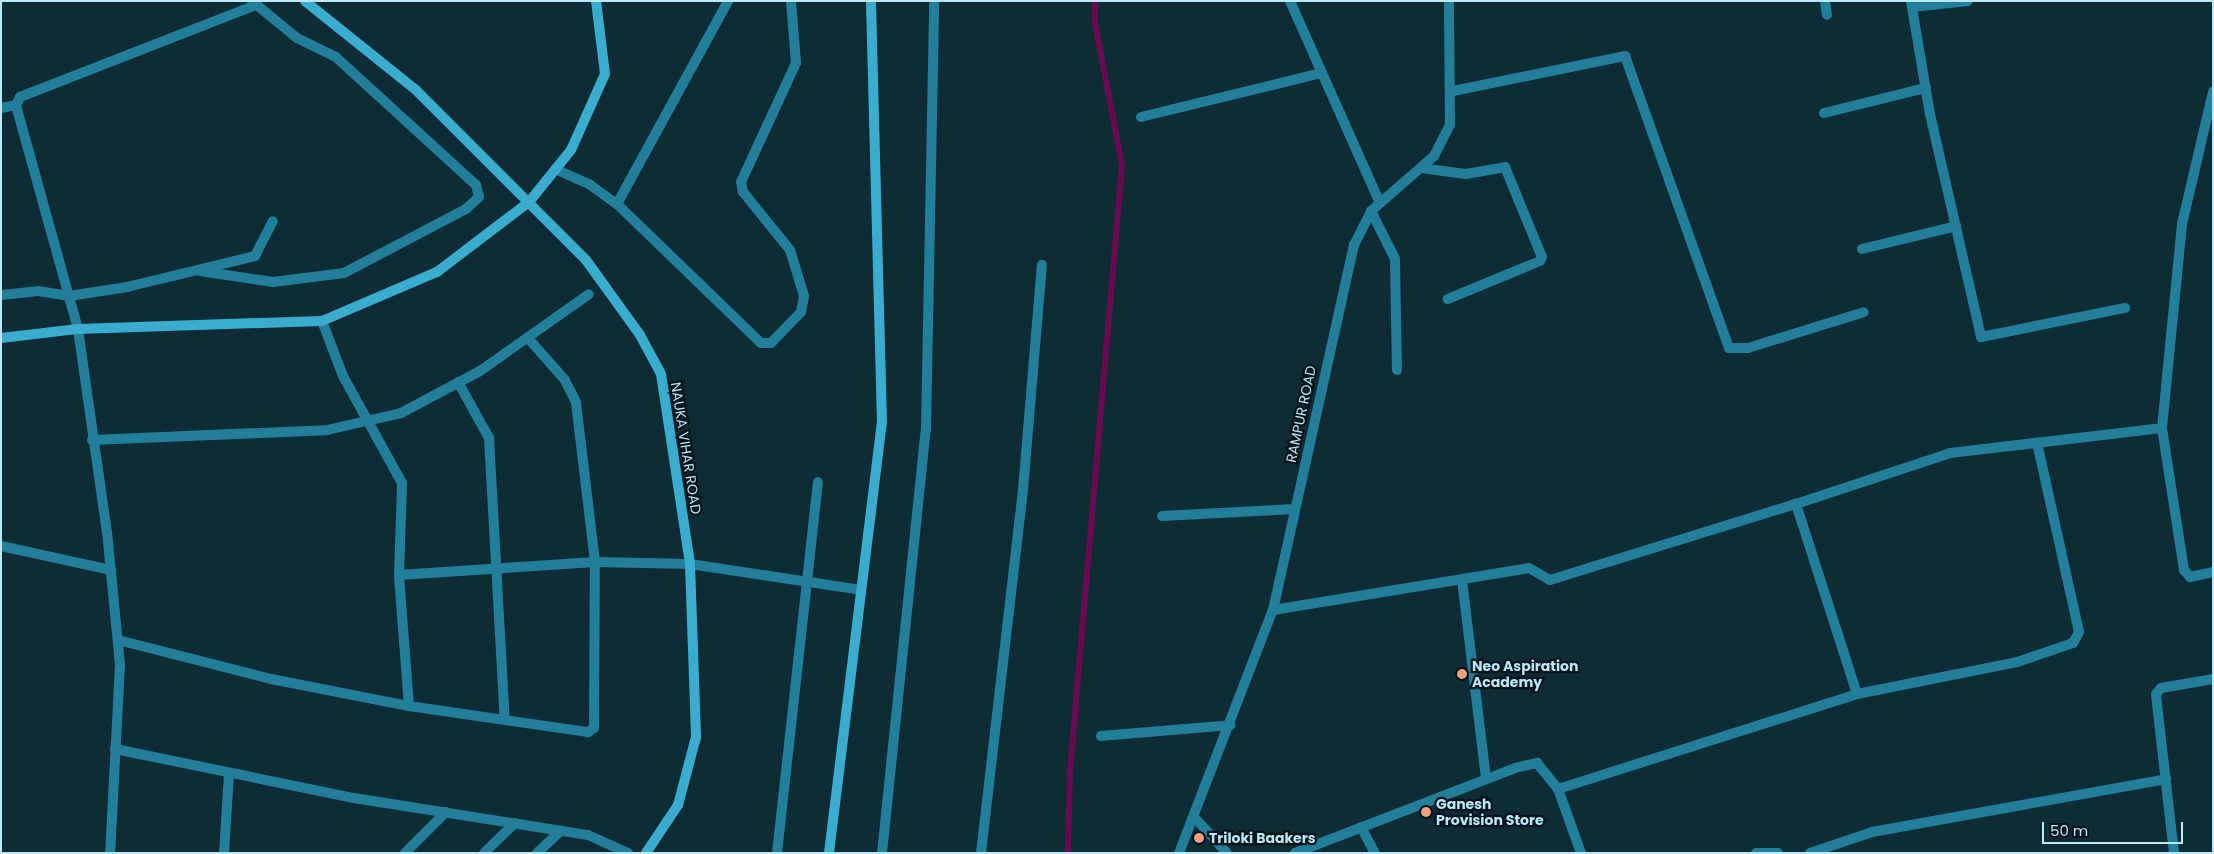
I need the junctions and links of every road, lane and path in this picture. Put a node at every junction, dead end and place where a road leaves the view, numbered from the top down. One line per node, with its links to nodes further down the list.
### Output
1 (305, 1): 24 (street, NAUKA VIHAR ROAD)
2 (596, 1): 23 (street)
3 (728, 1): 25 (street)
4 (791, 1): 25 (street)
5 (871, 1): 62 (street)
6 (934, 1): 90 (street)
7 (1290, 1): 14 (street)
8 (1449, 1): 16 (street, RAMPUR ROAD)
9 (1825, 1): 13 (street)
10 (1968, 1): 12 (street)
11 (254, 3): 18 (street); 32 (street)
12 (1911, 4): 15 (street)
13 (1827, 15)
14 (1322, 73): 21 (street); 26 (street)
15 (1926, 88): 20 (street); 29 (street)
16 (1453, 90): 22 (street, RAMPUR ROAD); 38 (street)
17 (2213, 92): 46 (street)
18 (16, 105): 19 (street); 35 (street)
19 (1, 108)
20 (1824, 113)
21 (1142, 117)
22 (1421, 168): 26 (street, RAMPUR ROAD); 36 (street)
23 (555, 169): 24 (street); 25 (street)
24 (529, 202): 39 (street); 55 (street, NAUKA VIHAR ROAD)
25 (617, 204)
26 (1380, 204): 27 (street, RAMPUR ROAD)
27 (1371, 211): 43 (street); 51 (street, RAMPUR ROAD)
28 (273, 221): 32 (street)
29 (1956, 226): 30 (street); 37 (street)
30 (1862, 249)
31 (1042, 265): 91 (street)
32 (200, 271): 35 (street)
33 (589, 294): 42 (street)
34 (1, 296): 35 (street)
35 (69, 296): 40 (street)
36 (1448, 299)
37 (2125, 308)
38 (1864, 312)
39 (322, 321): 40 (street); 45 (street)
40 (78, 329): 41 (street); 47 (street)
41 (1, 338)
42 (528, 338): 44 (street); 54 (street)
43 (1397, 370)
44 (458, 382): 45 (street); 57 (street)
45 (367, 421): 47 (street); 59 (street)
46 (2162, 428): 48 (street); 58 (street)
47 (92, 440): 56 (street)
48 (2037, 443): 50 (street); 66 (street)
49 (818, 482): 61 (street)
50 (1796, 504): 60 (street); 66 (street)
51 (1295, 509): 52 (street); 63 (street, RAMPUR ROAD)
52 (1162, 516)
53 (1, 546): 56 (street)
54 (595, 562): 55 (street); 57 (street); 68 (street)
55 (690, 564): 61 (street); 87 (street, NAUKA VIHAR ROAD)
56 (111, 570): 64 (street)
57 (498, 571): 59 (street); 68 (street)
58 (2213, 572)
59 (399, 575): 67 (street)
60 (1462, 580): 63 (street); 73 (street)
61 (807, 581): 62 (street); 88 (street)
62 (861, 590): 89 (street)
63 (1273, 610): 69 (street, RAMPUR ROAD)
64 (118, 640): 67 (street); 71 (street)
65 (2213, 679): 74 (street)
66 (1857, 694): 75 (street)
67 (409, 706): 68 (street)
68 (505, 720)
69 (1231, 724): 70 (street); 77 (street, RAMPUR ROAD)
70 (1101, 736)
71 (115, 750): 72 (street); 81 (street)
72 (229, 772): 76 (street); 82 (street)
73 (1486, 779): 75 (street); 79 (street)
74 (2166, 779): 99 (street); 100 (street)
75 (1558, 789): 96 (street)
76 (446, 812): 78 (street); 83 (street)
77 (1195, 818): 92 (street, RAMPUR ROAD); 93 (street)
78 (515, 823): 80 (street); 84 (street)
79 (1361, 827): 94 (street); 95 (street)
80 (561, 831): 85 (street); 86 (street)
81 (110, 853)
82 (224, 853)
83 (405, 853)
84 (484, 853)
85 (537, 853)
86 (628, 853)
87 (646, 853)
88 (777, 853)
89 (829, 853)
90 (882, 853)
91 (981, 853)
92 (1179, 853)
93 (1227, 853)
94 (1294, 853)
95 (1375, 853)
96 (1581, 853)
97 (1756, 853): 98 (street)
98 (1778, 853)
99 (1810, 853)
100 (2174, 853)

